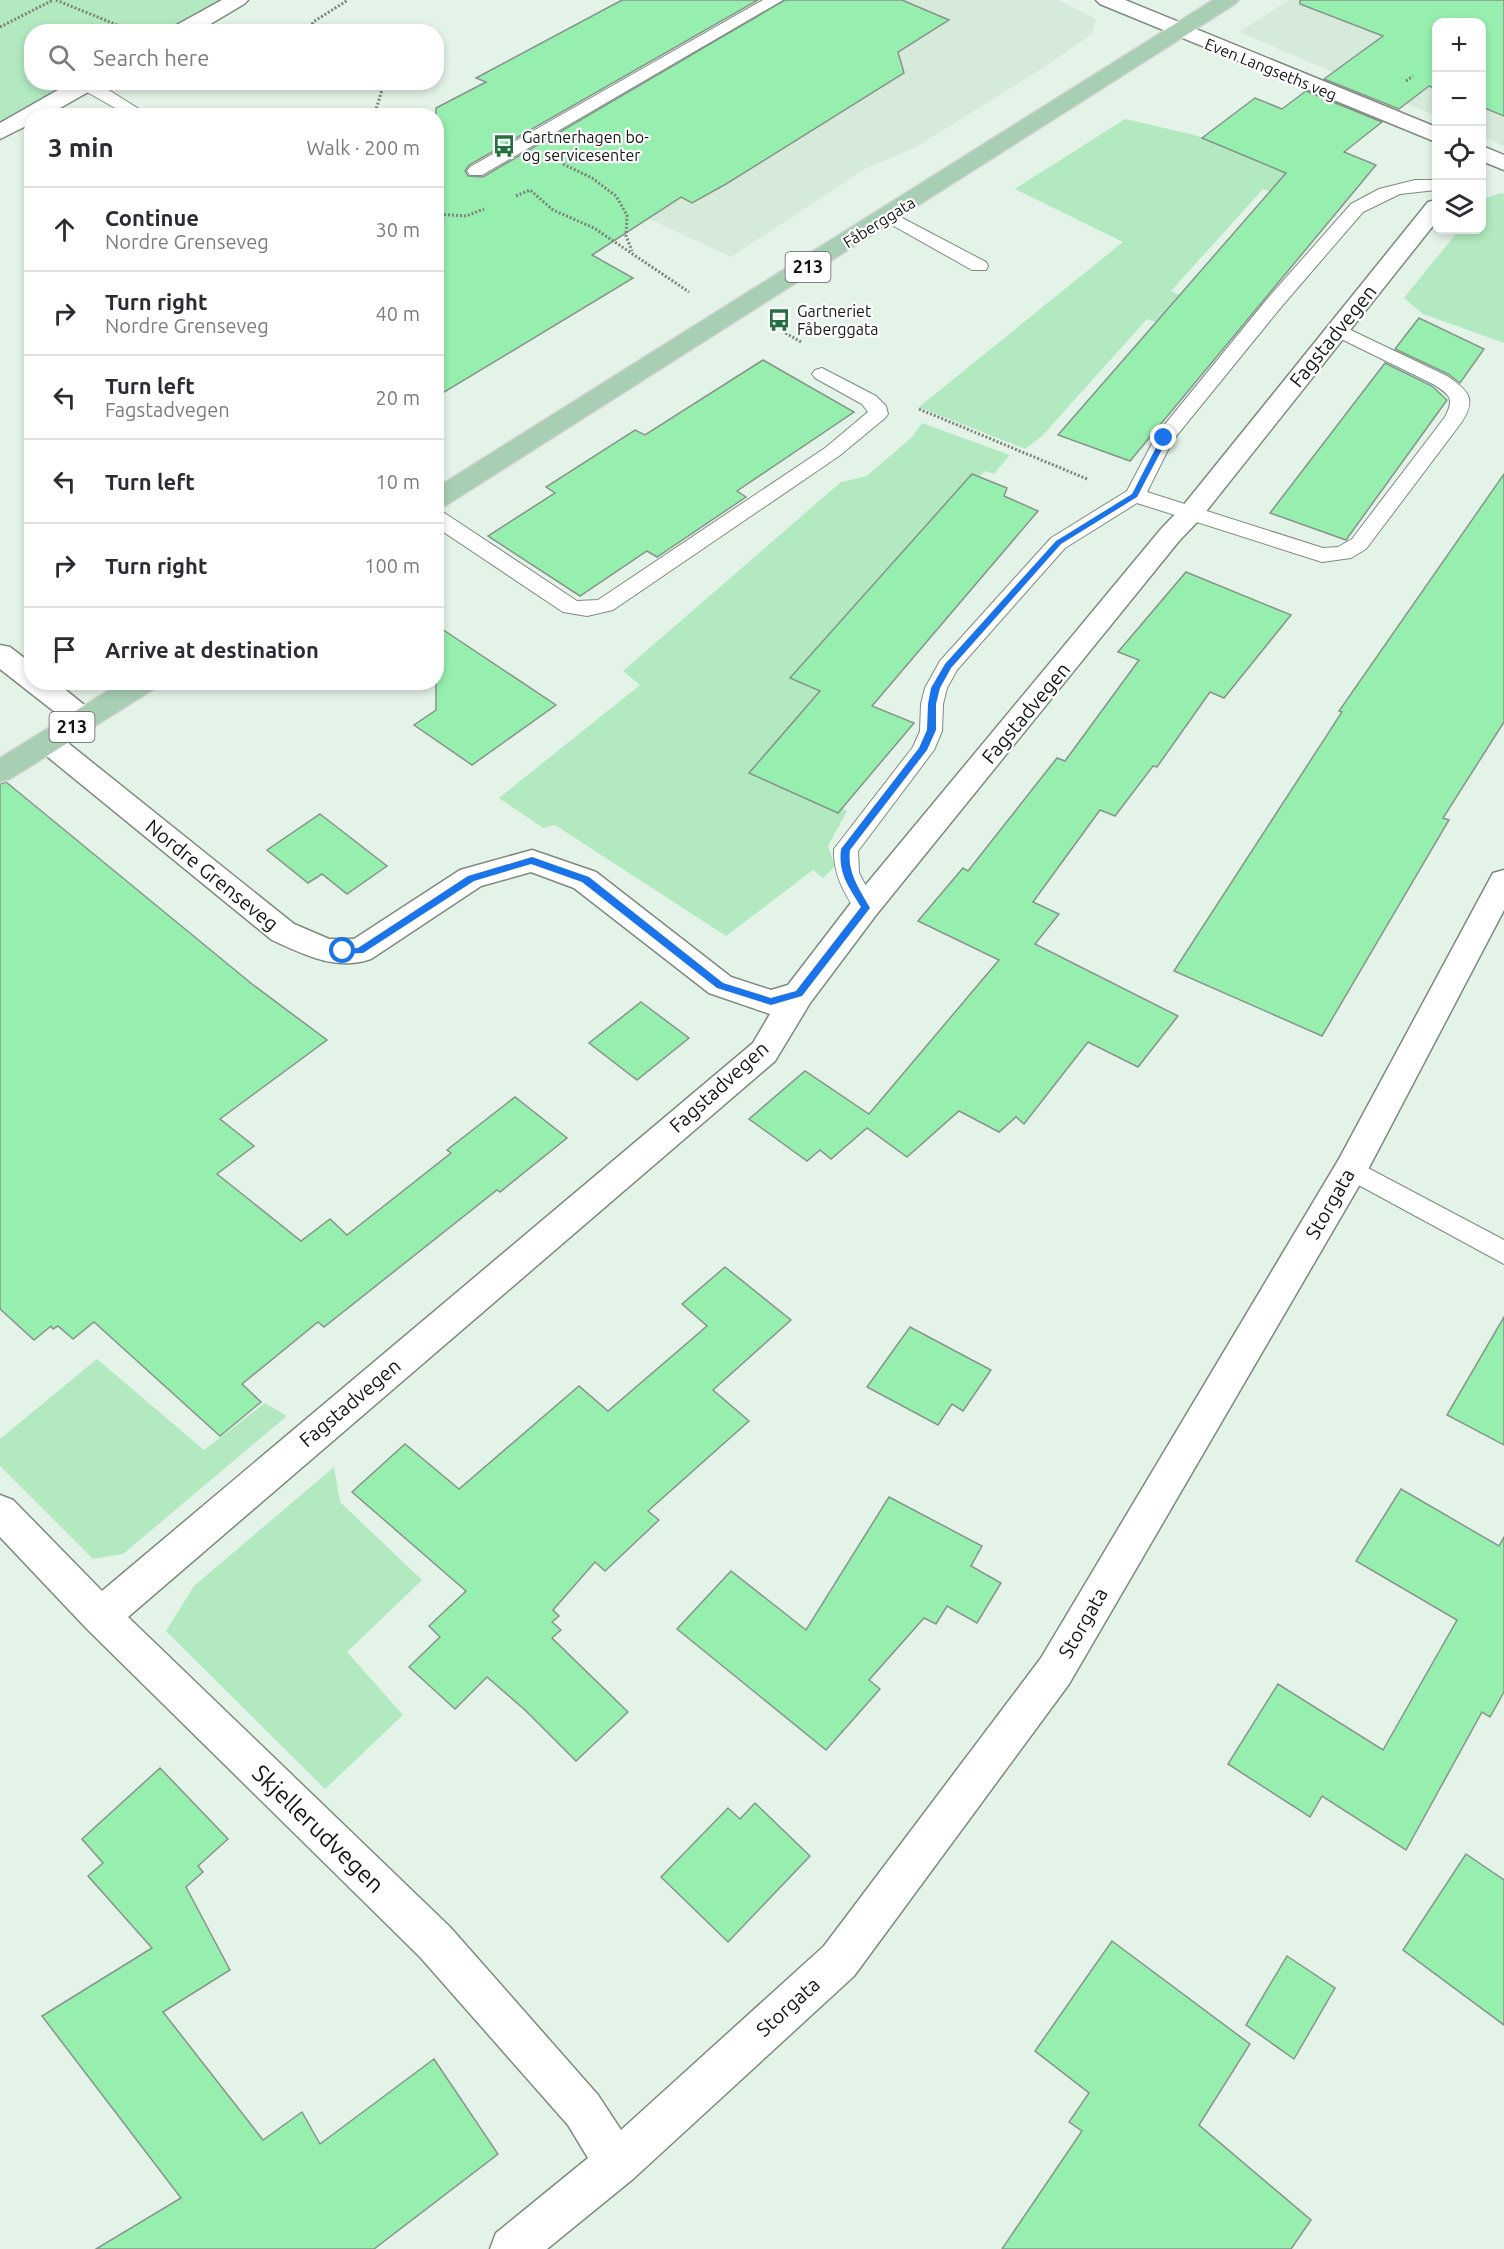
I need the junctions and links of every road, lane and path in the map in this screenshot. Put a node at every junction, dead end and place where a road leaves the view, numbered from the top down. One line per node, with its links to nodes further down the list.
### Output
1 (55, 0): 7 (path); 10 (path)
2 (237, 0): 8 (street)
3 (348, 0): 9 (path)
4 (775, 0): 21 (lane)
5 (1107, 0): 11 (street, Even Langseths veg)
6 (1228, 0): 11 (main road, Fåberggata / 213)
7 (114, 24)
8 (195, 24)
9 (312, 24)
10 (0, 27)
11 (1178, 31): 20 (street, Even Langseths veg); 30 (main road, Fåberggata / 213)
12 (75, 90): 15 (street)
13 (99, 90): 16 (lane)
14 (382, 90): 17 (path)
15 (43, 108)
16 (129, 108)
17 (376, 108)
18 (24, 119): 19 (street)
19 (0, 132)
20 (1432, 133)
21 (521, 145): 24 (lane); 31 (path)
22 (1486, 155): 23 (street)
23 (1504, 163)
24 (476, 171)
25 (1432, 185): 40 (lane)
26 (509, 199): 31 (path)
27 (487, 208): 29 (path)
28 (1432, 213): 34 (street, Fagstadvegen)
29 (444, 215)
30 (889, 216): 32 (lane); 39 (main road, Fåberggata / 213)
31 (632, 252): 33 (path)
32 (979, 266)
33 (692, 294)
34 (1338, 330): 41 (street, Fagstadvegen); 41 (lane)
35 (782, 331): 36 (path)
36 (803, 343)
37 (822, 374): 42 (lane)
38 (911, 405): 40 (path)
39 (444, 495)
40 (1135, 495): 41 (lane); 51 (lane)
41 (1191, 513): 51 (street, Fagstadvegen)
42 (444, 522)
43 (0, 654): 44 (street)
44 (24, 672)
45 (47, 690): 47 (street)
46 (131, 690): 47 (main road, 213)
47 (84, 720): 48 (main road, 213)
48 (48, 742): 49 (main road, 213); 52 (street, Nordre Grenseveg)
49 (0, 772)
50 (1504, 881): 53 (street, Storgata)
51 (865, 908): 52 (street, Fagstadvegen)
52 (799, 994): 56 (street, Fagstadvegen)
53 (1351, 1169): 54 (lane); 57 (street, Storgata)
54 (1504, 1253)
55 (0, 1512): 56 (street, Skjellerudvegen)
56 (101, 1616): 57 (street, Skjellerudvegen)
57 (617, 2163): 58 (street, Storgata)
58 (512, 2249)

